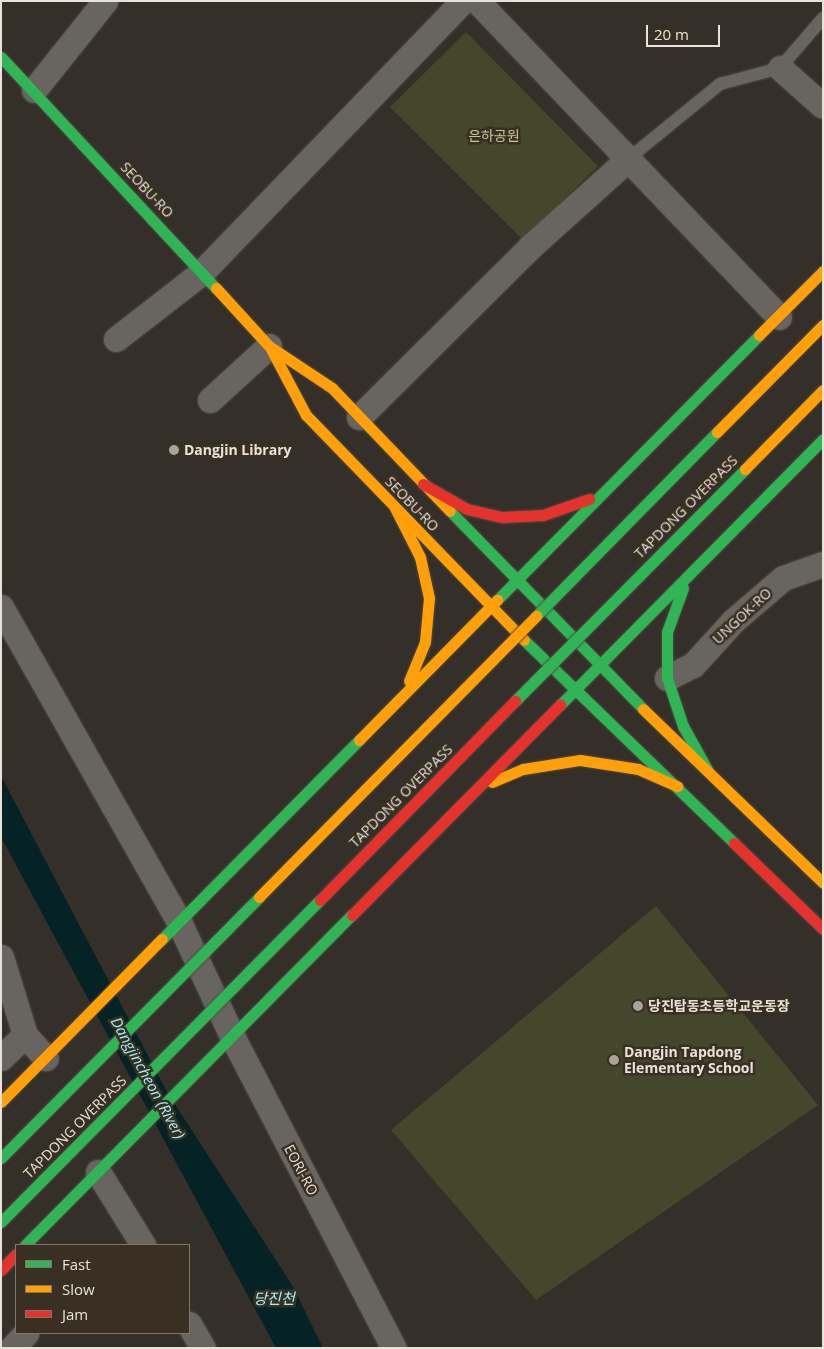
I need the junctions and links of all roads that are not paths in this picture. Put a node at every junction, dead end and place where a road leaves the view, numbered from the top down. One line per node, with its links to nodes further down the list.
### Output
1 (105, 1): 7 (street)
2 (463, 1): 11 (street)
3 (477, 1): 9 (street)
4 (823, 18): 6 (lane)
5 (1, 57): 7 (main road, SEOBU-RO)
6 (780, 68): 8 (street); 9 (lane)
7 (34, 90): 11 (main road, SEOBU-RO)
8 (823, 106)
9 (628, 159): 12 (street); 18 (street)
10 (823, 271): 12 (main road)
11 (202, 272): 14 (street); 15 (main road, SEOBU-RO)
12 (779, 317): 21 (main road)
13 (823, 325): 44 (main road, bridge)
14 (116, 339)
15 (269, 346): 17 (street); 18 (main road, SEOBU-RO); 22 (main road, SEOBU-RO)
16 (823, 390): 46 (main road, TAPDONG OVERPASS, bridge)
17 (210, 400)
18 (359, 416): 20 (main road, SEOBU-RO)
19 (823, 439): 23 (main road)
20 (422, 484): 21 (main road); 25 (main road, SEOBU-RO)
21 (603, 492): 25 (main road)
22 (396, 508): 26 (main road, SEOBU-RO); 31 (main road)
23 (707, 555): 28 (main road); 29 (main road)
24 (823, 564): 29 (street, UNGOK-RO)
25 (514, 580): 26 (main road); 28 (main road, SEOBU-RO)
26 (489, 606): 30 (main road, SEOBU-RO); 31 (main road)
27 (1, 607): 37 (street, EORI-RO)
28 (599, 668): 30 (main road); 32 (main road, SEOBU-RO)
29 (667, 678): 32 (main road)
30 (576, 690): 33 (main road, SEOBU-RO); 34 (main road)
31 (395, 702): 37 (main road)
32 (708, 771): 35 (main road)
33 (677, 786): 34 (main road); 36 (main road, SEOBU-RO)
34 (470, 798): 40 (main road)
35 (823, 883)
36 (823, 929)
37 (174, 930): 40 (street, EORI-RO); 41 (main road)
38 (1, 957): 39 (street)
39 (25, 1035): 41 (street); 42 (street)
40 (227, 1044): 45 (main road); 53 (street, EORI-RO)
41 (50, 1054): 43 (main road)
42 (1, 1058)
43 (1, 1102)
44 (1, 1158)
45 (105, 1165): 47 (main road); 48 (street)
46 (1, 1222)
47 (26, 1244)
48 (143, 1244)
49 (15, 1255): 50 (main road)
50 (1, 1270)
51 (190, 1326): 52 (street)
52 (203, 1348)
53 (394, 1348)

